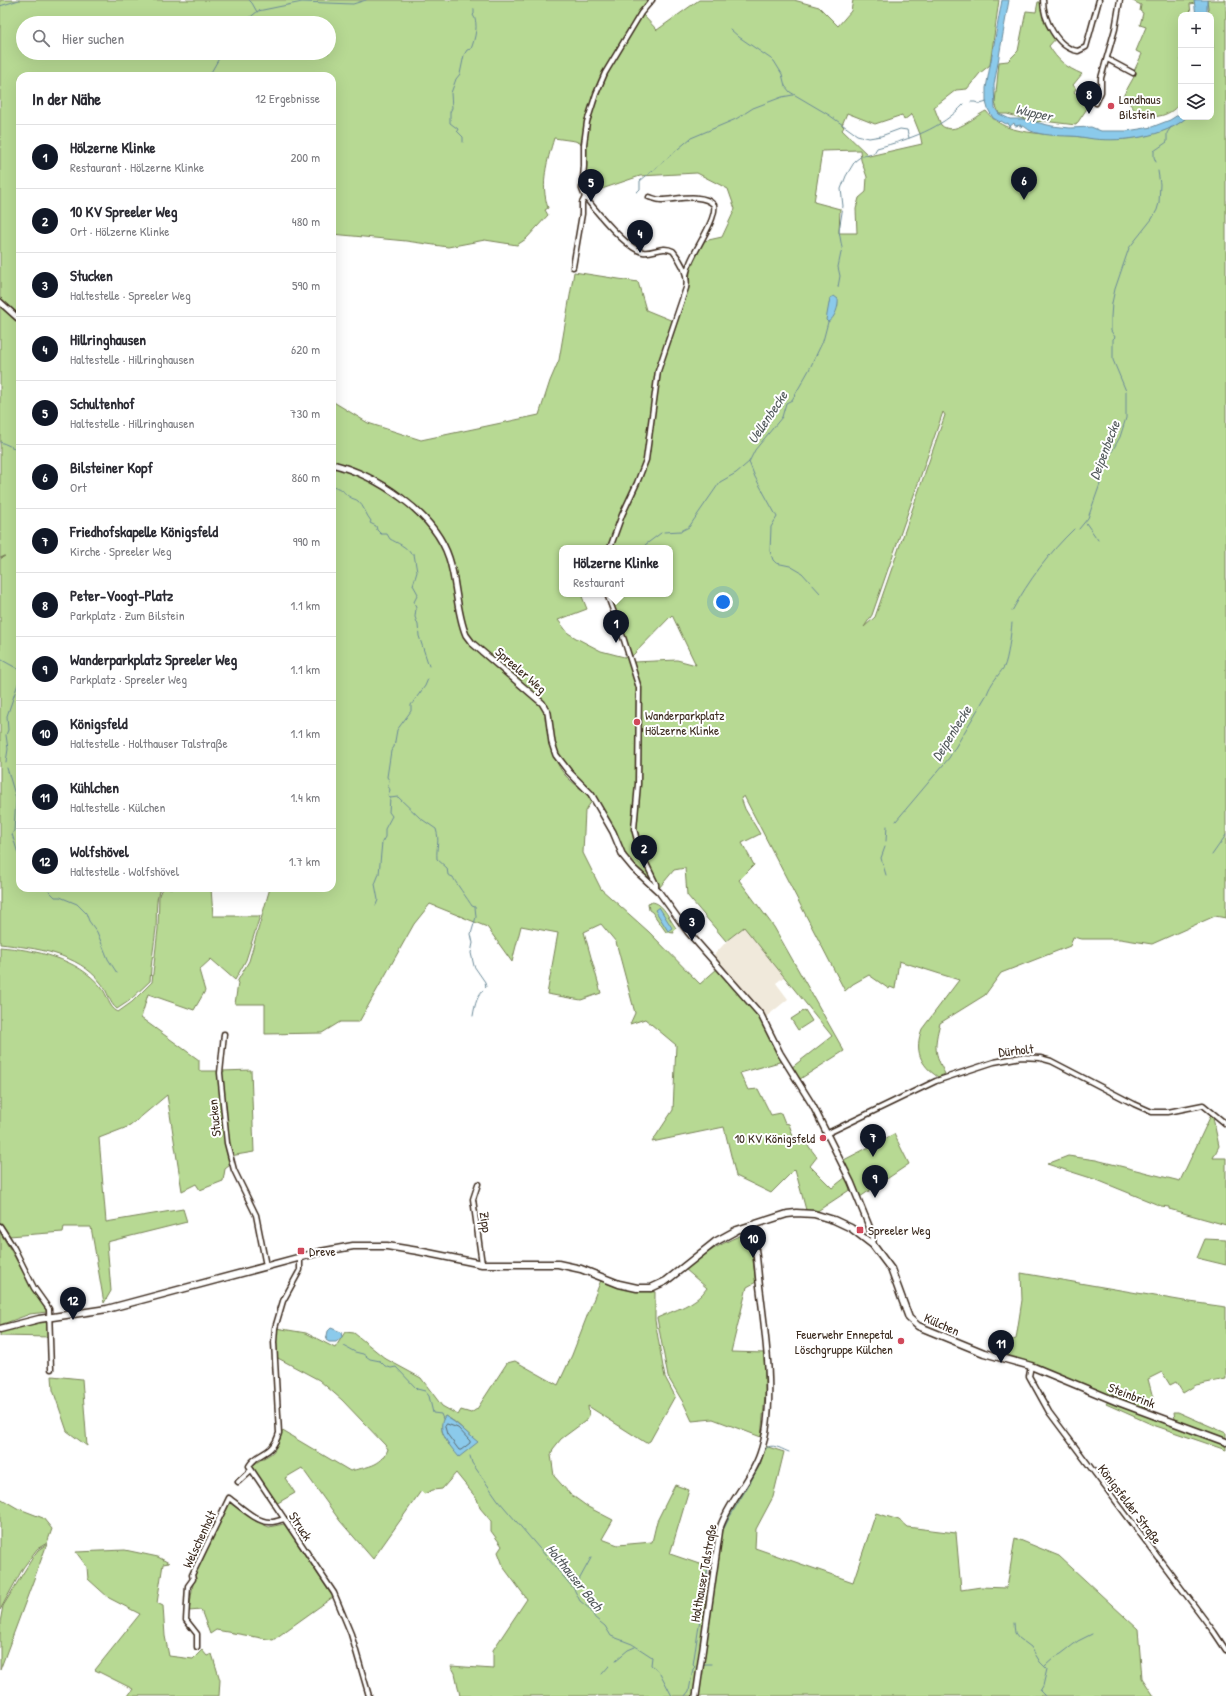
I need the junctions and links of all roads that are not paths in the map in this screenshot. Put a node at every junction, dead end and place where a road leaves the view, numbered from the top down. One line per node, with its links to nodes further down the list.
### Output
1 (652, 0): 8 (street)
2 (1043, 0): 3 (street)
3 (1099, 0)
4 (1120, 0): 5 (street)
5 (1107, 59): 6 (street); 7 (street)
6 (1133, 72)
7 (1096, 103)
8 (585, 197): 10 (street); 11 (street)
9 (649, 197): 11 (street)
10 (573, 267)
11 (686, 276): 15 (street)
12 (0, 302): 13 (street)
13 (16, 316)
14 (336, 465): 17 (street, Spreeler Weg)
15 (611, 545)
16 (608, 597): 17 (street)
17 (656, 889): 20 (street, Spreeler Weg)
18 (224, 1034): 27 (street, Stucken)
19 (1226, 1124): 20 (street, Dürholt)
20 (826, 1134): 24 (street, Spreeler Weg)
21 (478, 1184): 26 (street, Zipp)
22 (751, 1225): 24 (main road, Külchen); 26 (main road, Külchen); 39 (street, Holthauser Talstraße)
23 (0, 1226): 28 (street)
24 (873, 1245): 30 (main road, Külchen)
25 (300, 1257): 26 (main road, Külchen); 27 (main road, Külchen); 33 (street)
26 (482, 1264)
27 (266, 1266): 28 (main road, Külchen)
28 (50, 1317): 29 (main road, Külchen); 31 (street)
29 (0, 1329)
30 (1031, 1366): 32 (main road, Steinbrink); 37 (street, Königsfelder Straße)
31 (51, 1369)
32 (1226, 1442)
33 (251, 1470): 34 (street); 35 (street, Struck)
34 (238, 1482)
35 (284, 1519): 36 (street, Welschenholt); 38 (street, Struck)
36 (197, 1647)
37 (1226, 1650)
38 (369, 1696)
39 (696, 1696)

